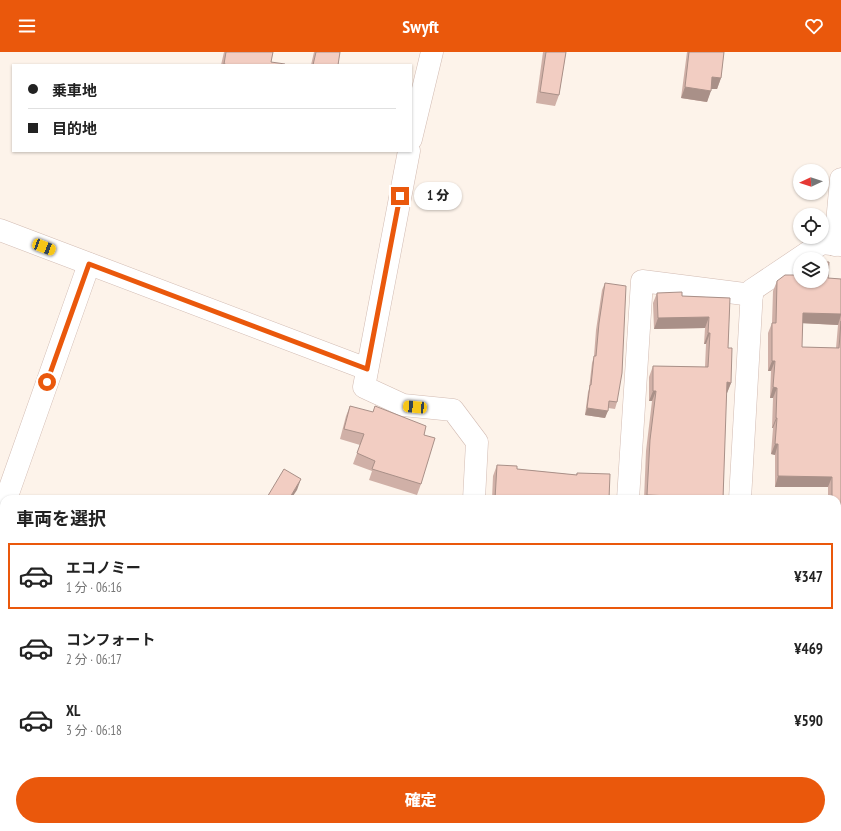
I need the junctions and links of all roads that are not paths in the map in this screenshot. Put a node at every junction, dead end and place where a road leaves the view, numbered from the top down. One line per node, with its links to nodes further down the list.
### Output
1 (432, 52): 2 (street)
2 (412, 135)
3 (409, 152): 9 (street)
4 (841, 179): 6 (street)
5 (0, 230): 7 (street)
6 (838, 245): 8 (street)
7 (89, 264): 9 (street); 10 (street)
8 (752, 295): 12 (street); 13 (street)
9 (367, 369): 11 (street)
10 (7, 495)
11 (474, 495)
12 (628, 495)
13 (740, 495)

